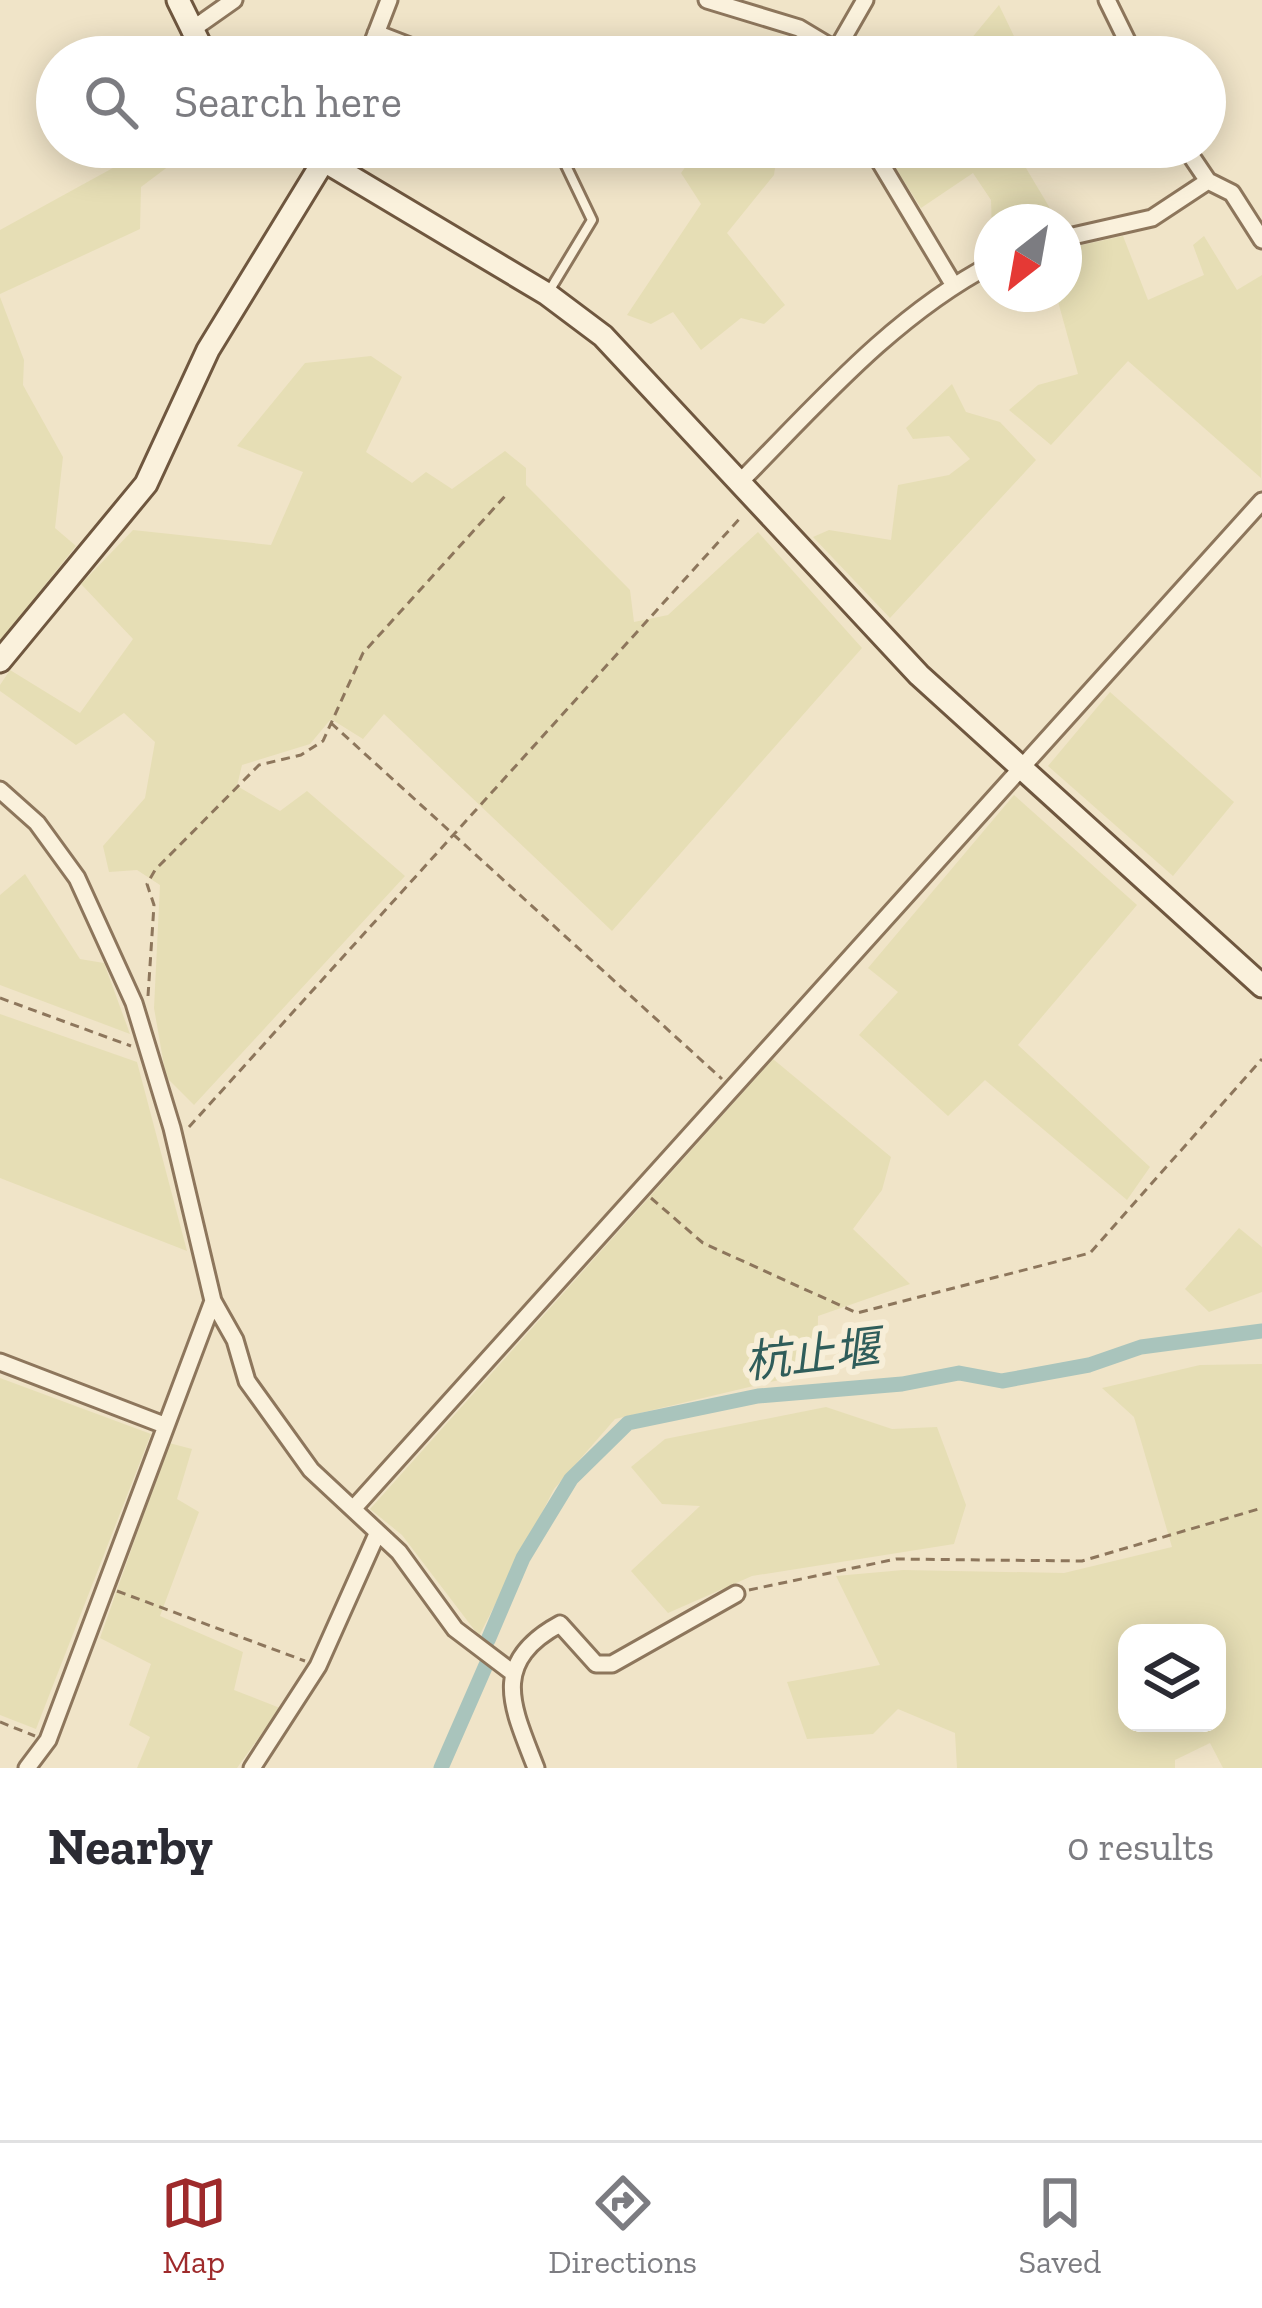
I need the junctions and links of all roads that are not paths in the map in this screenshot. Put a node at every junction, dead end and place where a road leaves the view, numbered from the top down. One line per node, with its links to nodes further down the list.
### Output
1 (178, 0): 7 (street)
2 (234, 0): 7 (street)
3 (389, 0): 8 (street)
4 (707, 0): 12 (street)
5 (865, 0): 13 (street)
6 (1107, 0): 14 (street)
7 (190, 31): 9 (street)
8 (376, 33): 10 (street); 11 (street)
9 (193, 36)
10 (375, 36)
11 (384, 36)
12 (810, 36)
13 (844, 36)
14 (1125, 36)
15 (318, 168): 28 (street)
16 (349, 168): 25 (street)
17 (567, 168): 25 (lane)
18 (884, 168): 24 (street)
19 (1199, 168): 20 (street)
20 (1208, 181): 21 (street); 22 (street)
21 (1082, 234)
22 (1262, 240)
23 (974, 273): 24 (street)
24 (953, 284): 26 (street)
25 (547, 295): 26 (street)
26 (740, 482): 29 (street)
27 (1262, 502): 29 (street)
28 (0, 661)
29 (1021, 768): 31 (street); 35 (street)
30 (0, 790): 32 (street)
31 (1262, 986)
32 (213, 1301): 34 (street); 35 (street)
33 (0, 1362): 34 (street)
34 (164, 1425): 39 (street)
35 (353, 1509): 36 (street)
36 (377, 1534): 38 (street); 40 (street)
37 (736, 1594): 38 (street)
38 (513, 1673): 41 (street)
39 (27, 1768)
40 (252, 1768)
41 (536, 1768)

